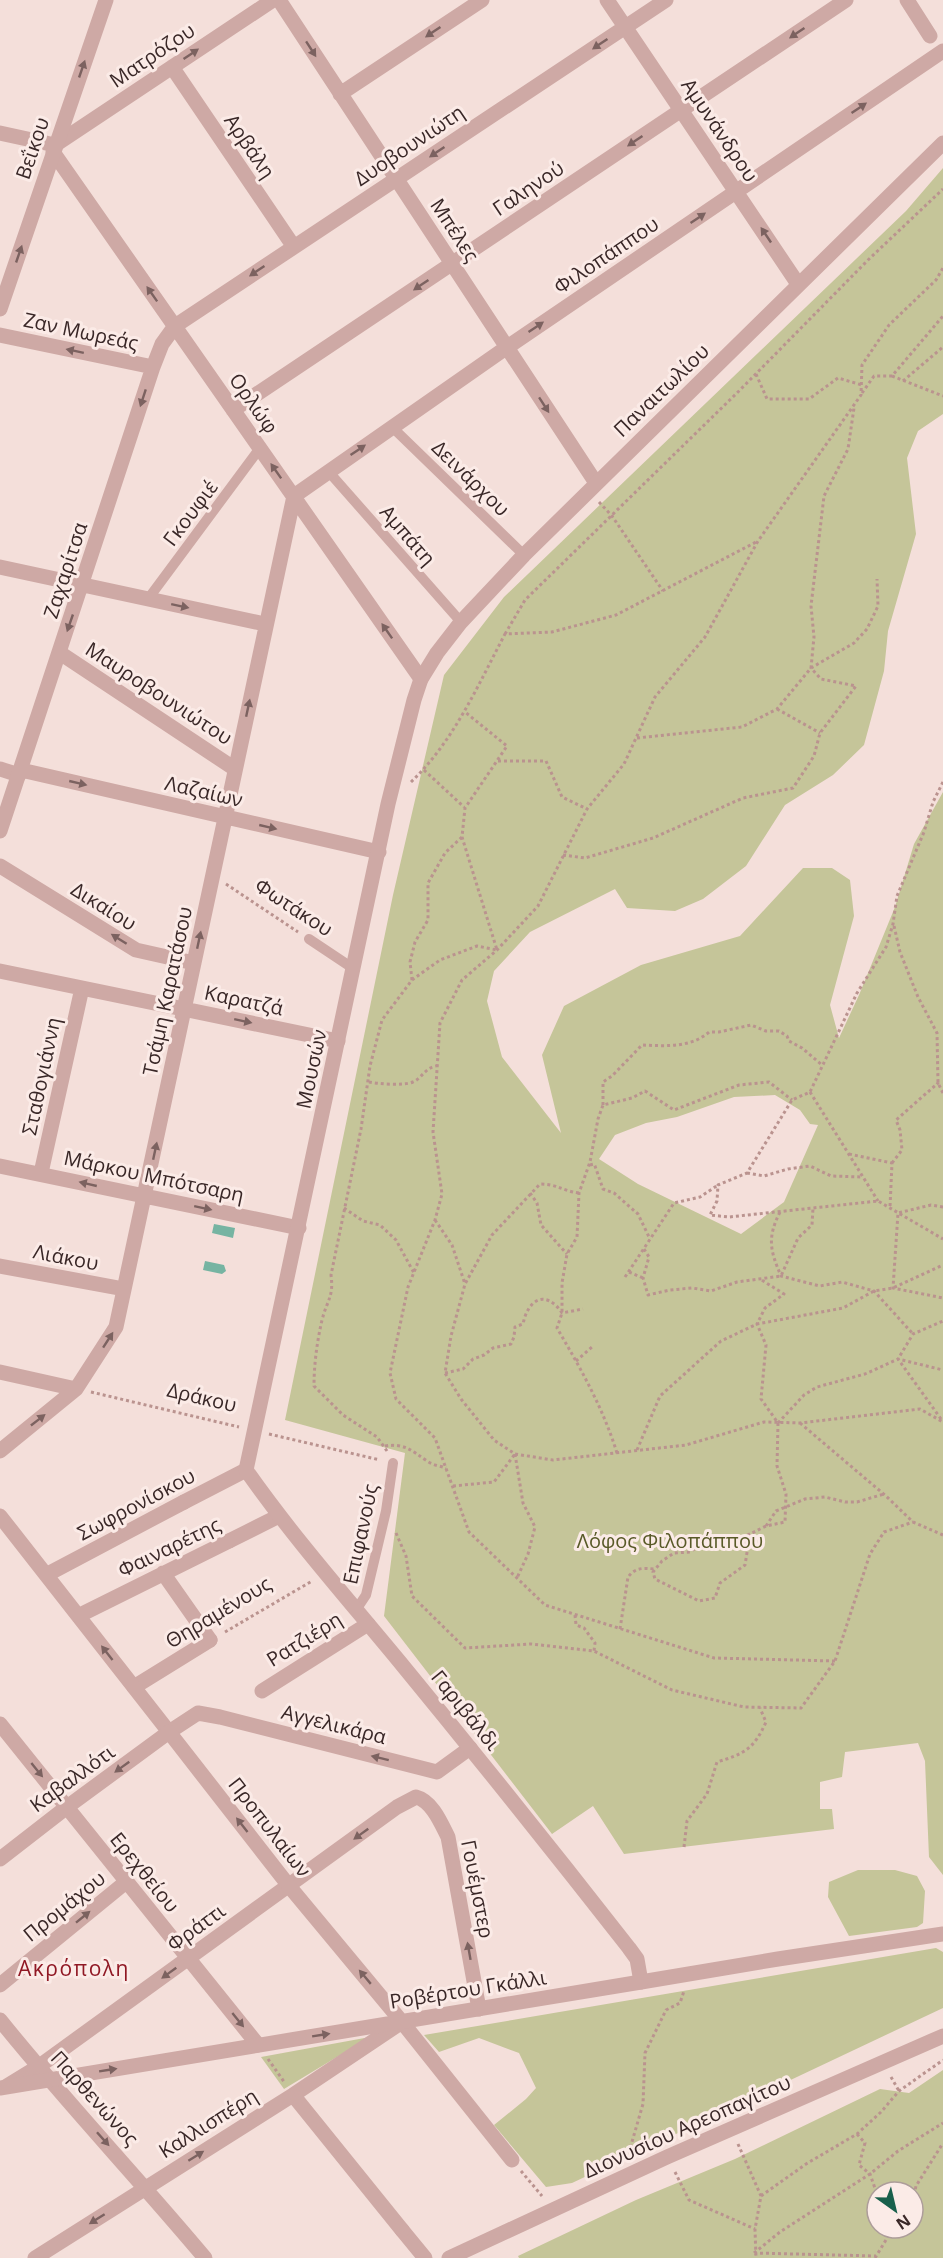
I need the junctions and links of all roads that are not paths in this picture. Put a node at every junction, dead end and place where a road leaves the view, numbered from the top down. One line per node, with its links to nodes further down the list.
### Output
1 (105, 0): 17 (street, Βεΐκου, one-way to 1)
2 (273, 0): 12 (street, Ματρόζου, one-way to 2)
3 (279, 0): 13 (street, Μπέλες, one-way to 13)
4 (482, 0): 13 (street, one-way to 13)
5 (607, 0): 9 (street, Αμυνάνδρου)
6 (666, 0): 9 (street, Δυοβουνιώτη)
7 (846, 0): 14 (street, Γαληνού, one-way to 14)
8 (907, 0): 10 (street)
9 (625, 27): 14 (street, Αμυνάνδρου); 18 (street, Δυοβουνιώτη, one-way to 18)
10 (930, 36)
11 (943, 51): 19 (street, Φιλοπάππου, one-way to 11)
12 (172, 67): 17 (street, Ματρόζου); 20 (street, Αρβάλη)
13 (340, 94): 18 (street, Μπέλες)
14 (681, 110): 19 (street, Αμυνάνδρου); 21 (street, Γαληνού, one-way to 21)
15 (0, 133): 17 (street)
16 (943, 142): 22 (street, Παναιτωλίου)
17 (54, 148): 23 (street, Βεΐκου, one-way to 17); 24 (street, Ορλώφ, one-way to 17)
18 (396, 179): 20 (street, Δυοβουνιώτη); 21 (street, Μπέλες)
19 (736, 192): 22 (street, Αμυνάνδρου, one-way to 19); 26 (street, Φιλοπάππου, one-way to 19)
20 (294, 247): 24 (street, Δυοβουνιώτη, one-way to 24)
21 (452, 264): 26 (street, Μπέλες); 28 (street, Γαληνού, one-way to 28)
22 (798, 284): 32 (street, Παναιτωλίου)
23 (0, 309)
24 (175, 326): 27 (street, Ζαχαρίτσα); 28 (street, Ορλώφ)
25 (0, 335): 27 (street, Ζαν Μωρεάς, one-way to 25)
26 (506, 348): 29 (street, Φιλοπάππου); 32 (street, Μπέλες, one-way to 32)
27 (153, 367): 36 (street, Ζαχαρίτσα, one-way to 36)
28 (233, 410): 30 (street, Ορλώφ)
29 (392, 427): 31 (street, Φιλοπάππου, one-way to 29); 34 (lane, Δεινάρχου)
30 (260, 448): 33 (street, Ορλώφ, one-way to 30); 37 (lane, Γκουφιέ)
31 (328, 471): 33 (street, Φιλοπάππου); 38 (lane, Αμπάτη)
32 (592, 487): 34 (street, Παναιτωλίου)
33 (294, 496): 39 (street, Τσάμη Καρατάσου); 41 (street, Ορλώφ, one-way to 33)
34 (524, 555): 38 (street, Παναιτωλίου)
35 (0, 567): 36 (street)
36 (83, 585): 37 (street); 40 (street, Ζαχαρίτσα, one-way to 40)
37 (148, 599): 39 (street, one-way to 39)
38 (461, 622): 41 (street, Παναιτωλίου)
39 (265, 624): 42 (street, Τσάμη Καρατάσου, one-way to 39)
40 (60, 653): 42 (street, Μαυροβουνιώτου); 44 (street, Ζαχαρίτσα)
41 (421, 679): 47 (street, Μουσών)
42 (235, 769): 45 (street, Τσάμη Καρατάσου)
43 (0, 770): 44 (street, Λαζαίων)
44 (20, 773): 45 (street, Λαζαίων, one-way to 45); 46 (street, Ζαχαρίτσα)
45 (225, 817): 47 (street, Λαζαίων, one-way to 47); 50 (street, Τσάμη Καρατάσου, one-way to 45)
46 (0, 831)
47 (379, 852): 51 (street, Μουσών)
48 (0, 867): 50 (street, Δικαίου, one-way to 48)
49 (309, 939): 51 (lane, Φωτάκου)
50 (194, 963): 54 (street, Τσάμη Καρατάσου)
51 (354, 969): 55 (street, Μουσών)
52 (0, 971): 53 (street, Καρατζά)
53 (82, 988): 54 (street, Καρατζά); 57 (street, Σταθογιάννη)
54 (185, 1009): 55 (street, Καρατζά, one-way to 55); 58 (street, Τσάμη Καρατάσου, one-way to 54)
55 (338, 1041): 59 (street, Μουσών)
56 (0, 1166): 57 (street, Μάρκου Μπότσαρη)
57 (41, 1173): 58 (street, Μάρκου Μπότσαρη, one-way to 57)
58 (145, 1197): 59 (street, Μάρκου Μπότσαρη, one-way to 59); 61 (street, Τσάμη Καρατάσου)
59 (299, 1228): 66 (street, Μουσών)
60 (0, 1266): 61 (street, Λιάκου)
61 (124, 1289): 63 (street, Τσάμη Καρατάσου, one-way to 61)
62 (0, 1372): 63 (street)
63 (76, 1389): 64 (street, Τσάμη Καρατάσου, one-way to 63)
64 (0, 1451)
65 (393, 1463): 71 (lane, Επιφανούς)
66 (246, 1470): 68 (street, Γαριβάλδι); 70 (street, Σωφρονίσκου)
67 (0, 1516): 70 (street, Προπυλαίων)
68 (279, 1516): 69 (street, Φαιναρέτης); 71 (street, Γαριβάλδι)
69 (163, 1573): 72 (street, Φαιναρέτης); 74 (street, Θηραμένους)
70 (46, 1575): 72 (street, Προπυλαίων)
71 (356, 1610): 73 (street, Γαριβάλδι)
72 (78, 1616): 74 (street, Προπυλαίων, one-way to 72)
73 (368, 1624): 75 (street, Ρατζιέρη); 78 (street, Γαριβάλδι)
74 (134, 1687): 77 (street, Προπυλαίων)
75 (262, 1691)
76 (0, 1724): 80 (street, Ερεχθείου, one-way to 80)
77 (169, 1732): 78 (street, Αγγελικάρα, one-way to 77); 80 (street, Καβαλλότι, one-way to 80); 83 (street, Προπυλαίων, one-way to 77)
78 (470, 1748): 86 (street, Γαριβάλδι)
79 (408, 1800): 83 (street, Φράττι, one-way to 83); 88 (street, Γουέμστερ, one-way to 79)
80 (66, 1807): 81 (street, Καβαλλότι); 82 (street, Ερεχθείου)
81 (0, 1859)
82 (126, 1882): 85 (street, Ερεχθείου); 87 (street, Προμάχου, one-way to 82)
83 (289, 1886): 85 (street, Φράττι); 90 (street, Προπυλαίων, one-way to 83)
84 (943, 1934): 86 (street, Ροβέρτου Γκάλλι)
85 (188, 1959): 92 (street, Ερεχθείου, one-way to 92); 93 (street, Φράττι, one-way to 93)
86 (641, 1982): 88 (street, Ροβέρτου Γκάλλι)
87 (0, 1985)
88 (479, 2009): 90 (street, Ροβέρτου Γκάλλι)
89 (0, 2020): 93 (street, Παρθενώνος)
90 (402, 2022): 92 (street, Ροβέρτου Γκάλλι, one-way to 90); 96 (street, Καλλισπέρη); 97 (street, Προπυλαίων)
91 (943, 2036): 102 (street, Διονυσίου Αρεοπαγίτου)
92 (258, 2045): 94 (street, Ροβέρτου Γκάλλι, one-way to 92)
93 (38, 2067): 94 (street, Παρθενώνος); 95 (street, Φράττι)
94 (50, 2079): 95 (street, Ροβέρτου Γκάλλι); 98 (street, Παρθενώνος, one-way to 98)
95 (3, 2087)
96 (292, 2095): 98 (street, Καλλισπέρη, one-way to 96); 101 (street)
97 (513, 2160)
98 (147, 2187): 99 (street, Καλλισπέρη, one-way to 99); 100 (street, Παρθενώνος)
99 (35, 2258)
100 (205, 2258)
101 (425, 2258)
102 (449, 2258)

